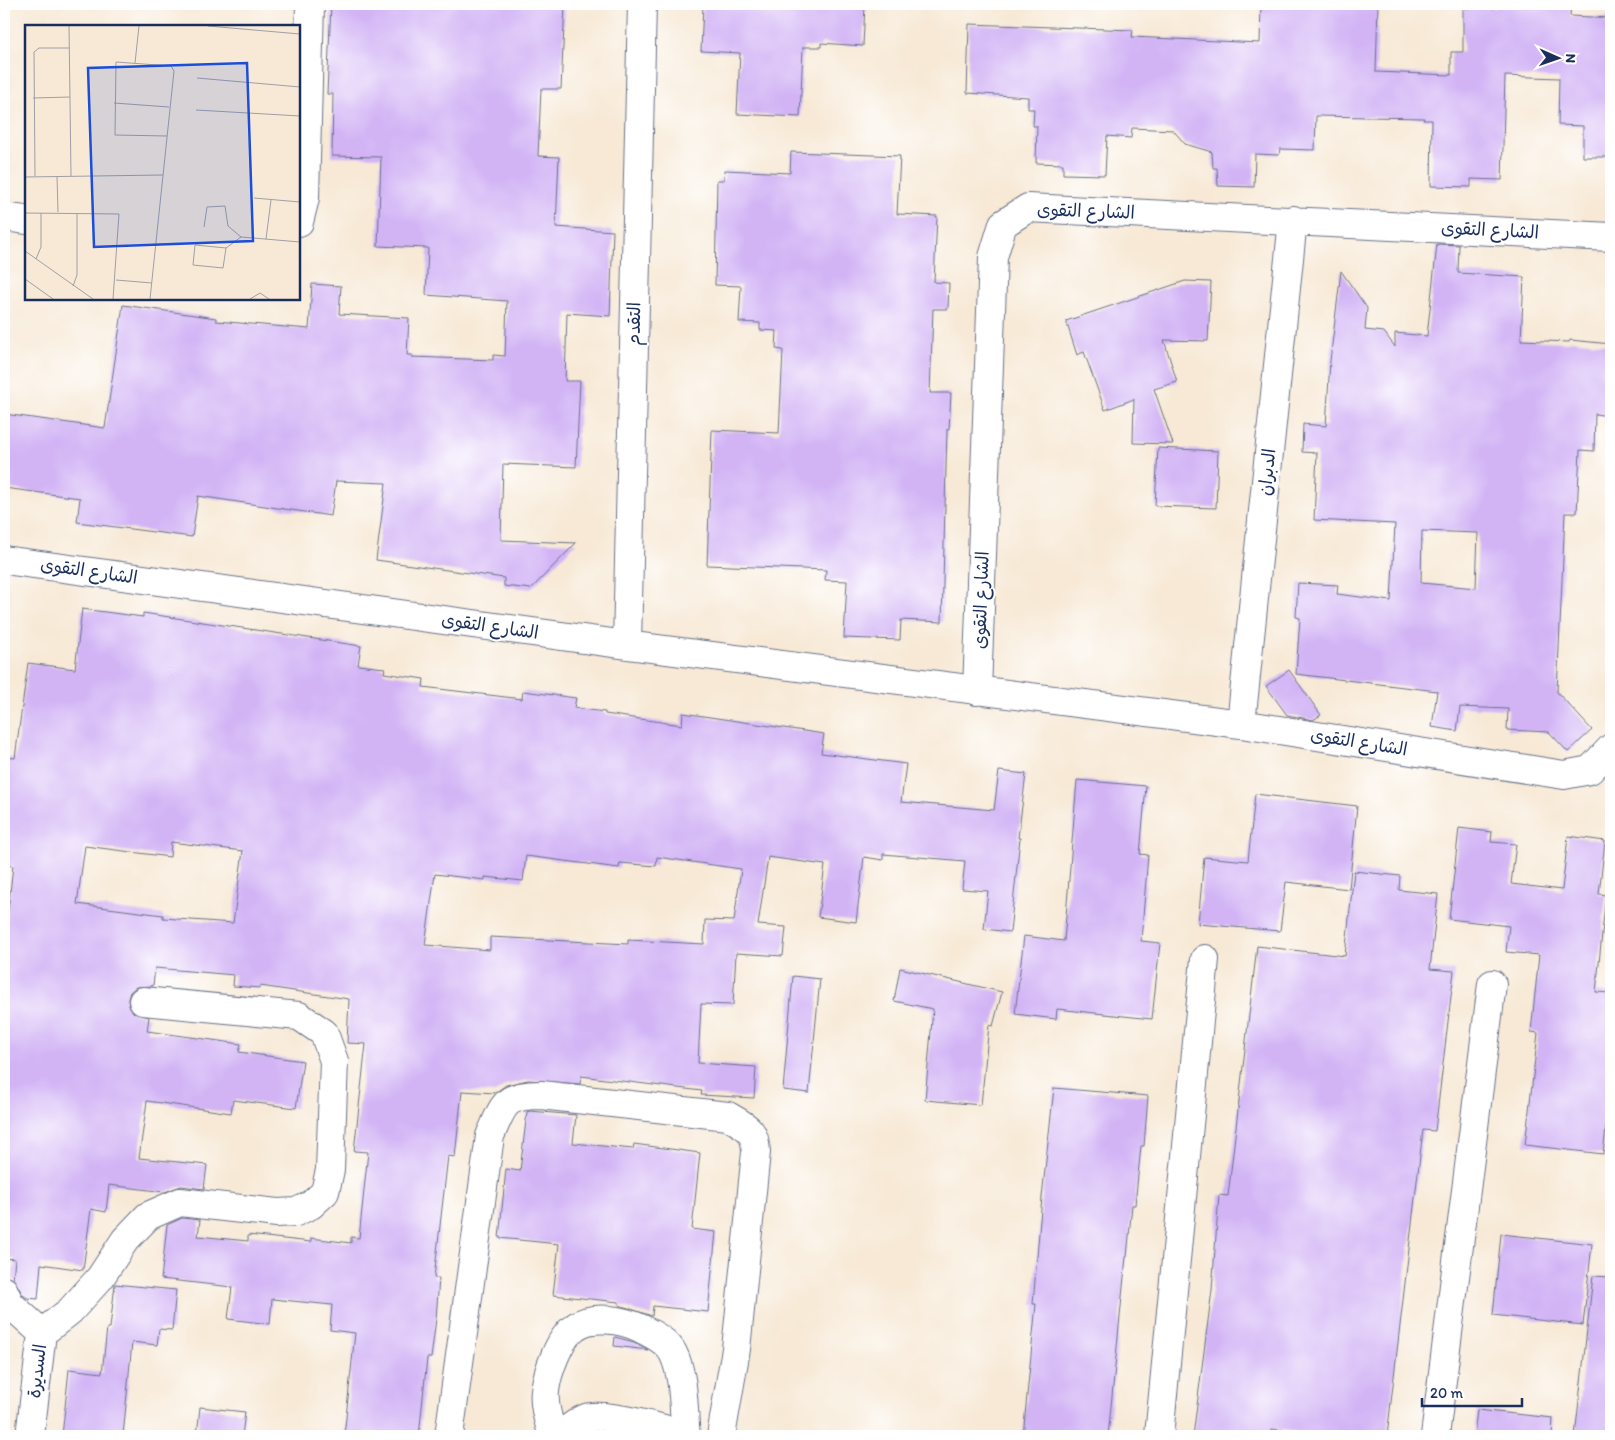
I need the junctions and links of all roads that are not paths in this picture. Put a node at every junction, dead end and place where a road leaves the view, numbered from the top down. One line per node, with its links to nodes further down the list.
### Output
1 (310, 4): 4 (street)
2 (642, 4): 9 (street, التقدم)
3 (4, 217): 5 (street)
4 (300, 218)
5 (25, 220)
6 (1293, 220): 7 (street, الشارع التقوى); 10 (street, الشارع التقوى); 11 (street, الدبران)
7 (1611, 237)
8 (4, 560): 9 (street, الشارع التقوى)
9 (627, 645): 10 (street, الشارع التقوى)
10 (977, 691): 11 (street, الشارع التقوى)
11 (1241, 724): 12 (street, الشارع التقوى)
12 (1611, 748)
13 (1205, 959): 24 (street)
14 (1492, 984): 25 (street)
15 (143, 1001): 17 (street)
16 (4, 1291): 17 (street, السديرة)
17 (42, 1333): 18 (street, السديرة)
18 (30, 1436)
19 (449, 1436): 23 (street)
20 (553, 1436): 22 (street)
21 (560, 1436): 22 (street)
22 (686, 1436)
23 (721, 1436)
24 (1159, 1436)
25 (1435, 1436)

